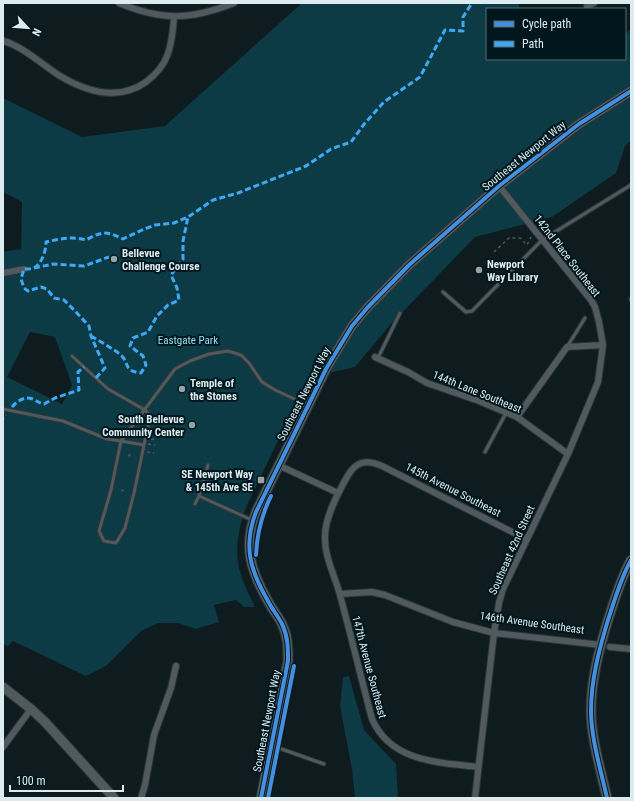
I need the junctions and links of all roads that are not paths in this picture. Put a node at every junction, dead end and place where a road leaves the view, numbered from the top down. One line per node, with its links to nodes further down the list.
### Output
1 (119, 3): 5 (street)
2 (234, 3): 5 (street)
3 (594, 3): 4 (street)
4 (587, 6)
5 (174, 17): 6 (street)
6 (3, 41)
7 (631, 91): 9 (main road, Southeast Newport Way)
8 (631, 185): 10 (lane)
9 (499, 186): 10 (street, 142nd Place Southeast); 20 (main road, Southeast Newport Way)
10 (542, 240): 13 (lane); 16 (street, 142nd Place Southeast)
11 (24, 269): 12 (street)
12 (3, 273)
13 (443, 292)
14 (400, 312): 19 (lane)
15 (585, 318): 17 (lane)
16 (603, 345): 17 (street); 28 (street, Southeast 42nd Street)
17 (567, 347): 24 (street)
18 (72, 356): 22 (lane)
19 (376, 357): 23 (street, 144th Lane Southeast)
20 (307, 405): 22 (lane); 31 (main road, Southeast Newport Way)
21 (3, 408): 25 (lane)
22 (144, 410): 25 (lane); 26 (lane)
23 (506, 413): 24 (street, 144th Lane Southeast); 27 (lane)
24 (517, 417): 28 (street, 144th Lane Southeast)
25 (121, 441): 26 (lane); 26 (lane)
26 (144, 445)
27 (485, 452)
28 (568, 454): 36 (street, Southeast 42nd Street)
29 (369, 462): 32 (street, 147th Avenue Southeast); 36 (street, 145th Avenue Southeast)
30 (208, 465): 33 (lane)
31 (278, 466): 32 (street); 35 (main road, Southeast Newport Way)
32 (338, 493): 38 (street, 147th Avenue Southeast)
33 (199, 496): 34 (lane); 35 (lane)
34 (195, 504)
35 (252, 520): 46 (main road, Southeast Newport Way)
36 (526, 539): 39 (street, Southeast 42nd Street)
37 (631, 560): 40 (main road)
38 (340, 594): 39 (street, 146th Avenue Southeast); 48 (street, 147th Avenue Southeast)
39 (494, 633): 40 (street, 146th Avenue Southeast); 48 (street, Southeast 42nd Street)
40 (606, 646): 41 (street, 146th Avenue Southeast); 53 (main road)
41 (631, 649)
42 (176, 666): 50 (street)
43 (3, 687): 44 (main road)
44 (31, 709): 45 (street); 49 (main road)
45 (3, 746)
46 (271, 746): 47 (lane); 51 (main road, Southeast Newport Way)
47 (324, 764)
48 (478, 767): 52 (street, Southeast 42nd Street)
49 (114, 798)
50 (141, 798)
51 (261, 798)
52 (475, 798)
53 (607, 798)

